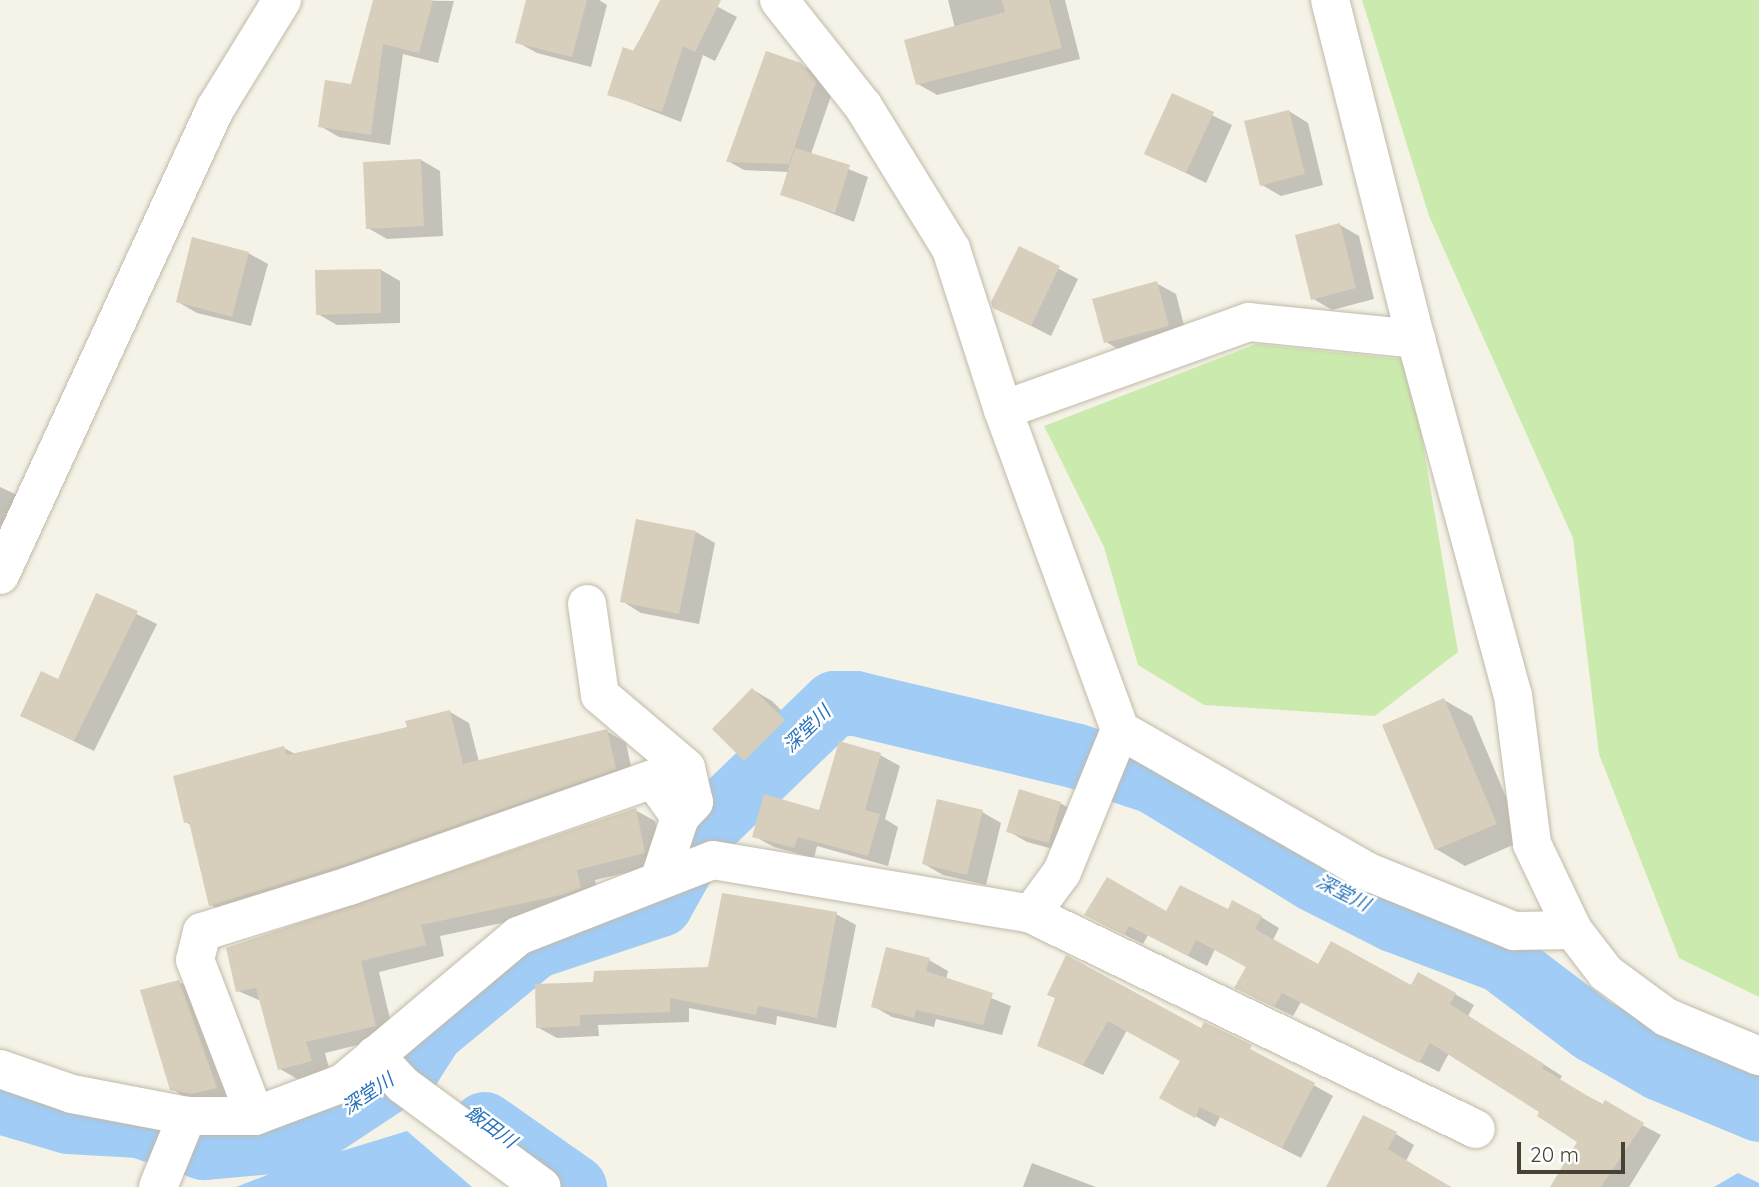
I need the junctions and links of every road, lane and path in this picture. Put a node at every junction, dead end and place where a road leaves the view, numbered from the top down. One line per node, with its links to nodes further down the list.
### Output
1 (282, 0): 6 (street)
2 (779, 0): 5 (street)
3 (1331, 0): 4 (street)
4 (1416, 339): 5 (street); 12 (street)
5 (1003, 410): 8 (street)
6 (0, 575)
7 (587, 604): 9 (street)
8 (1120, 730): 11 (street); 12 (street)
9 (680, 817): 10 (street); 17 (street)
10 (659, 881): 11 (street); 15 (street)
11 (1031, 914): 18 (street)
12 (1573, 930): 13 (street)
13 (1759, 1056)
14 (0, 1069): 16 (street)
15 (387, 1069): 17 (street); 20 (street)
16 (187, 1116): 17 (street); 19 (street)
17 (255, 1116)
18 (1476, 1129)
19 (158, 1187)
20 (542, 1187)

